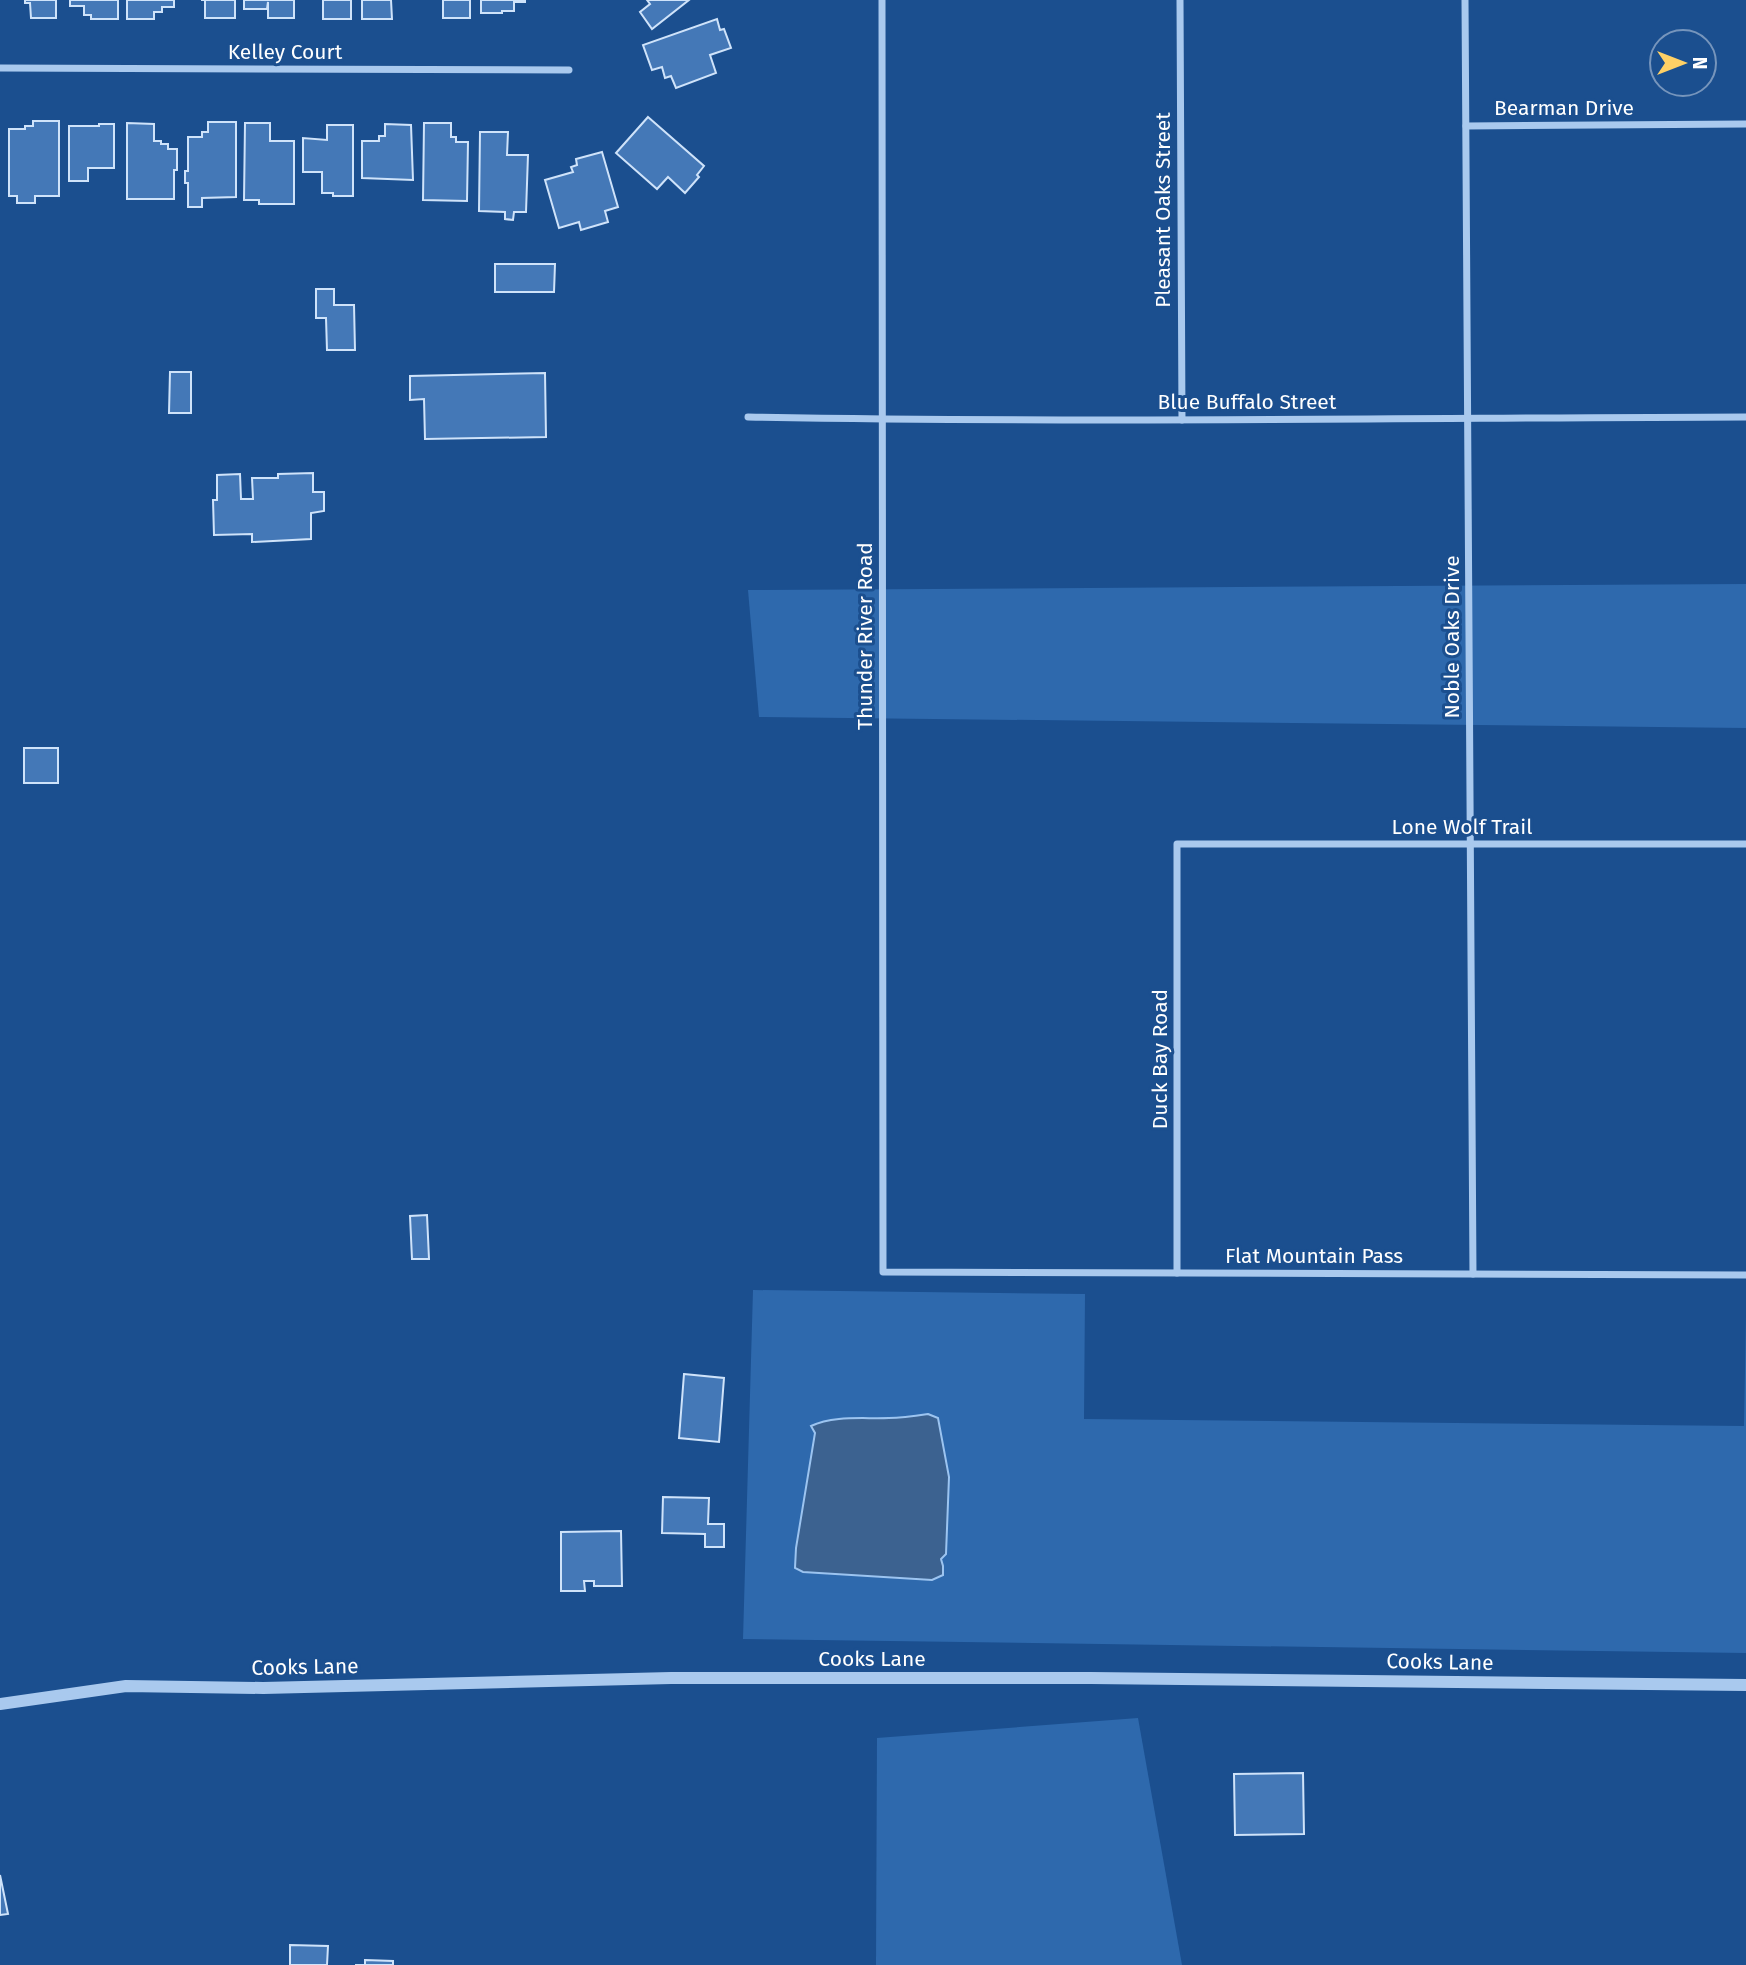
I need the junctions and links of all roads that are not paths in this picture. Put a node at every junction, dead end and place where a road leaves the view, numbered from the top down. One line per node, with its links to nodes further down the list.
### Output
1 (882, 0): 11 (street, Thunder River Road)
2 (1180, 0): 12 (street, Pleasant Oaks Street)
3 (1465, 0): 7 (street, Noble Oaks Drive)
4 (0, 68): 5 (street, Kelley Court)
5 (569, 70)
6 (1746, 124): 7 (street, Bearman Drive)
7 (1466, 126): 10 (street, Noble Oaks Drive)
8 (748, 417): 11 (street, Blue Buffalo Street)
9 (1746, 417): 10 (street, Blue Buffalo Street)
10 (1468, 418): 12 (street, Blue Buffalo Street); 15 (street, Noble Oaks Drive)
11 (882, 419): 12 (street, Blue Buffalo Street); 16 (street, Thunder River Road)
12 (1182, 421)
13 (1177, 844): 15 (street, Lone Wolf Trail); 17 (street, Duck Bay Road)
14 (1746, 844): 15 (street, Lone Wolf Trail)
15 (1470, 845): 18 (street, Noble Oaks Drive)
16 (883, 1272): 17 (street, Flat Mountain Pass)
17 (1177, 1273): 18 (street, Flat Mountain Pass)
18 (1473, 1274): 19 (street, Flat Mountain Pass)
19 (1746, 1275)
20 (1746, 1685): 21 (street, Cooks Lane)
21 (0, 1704)

